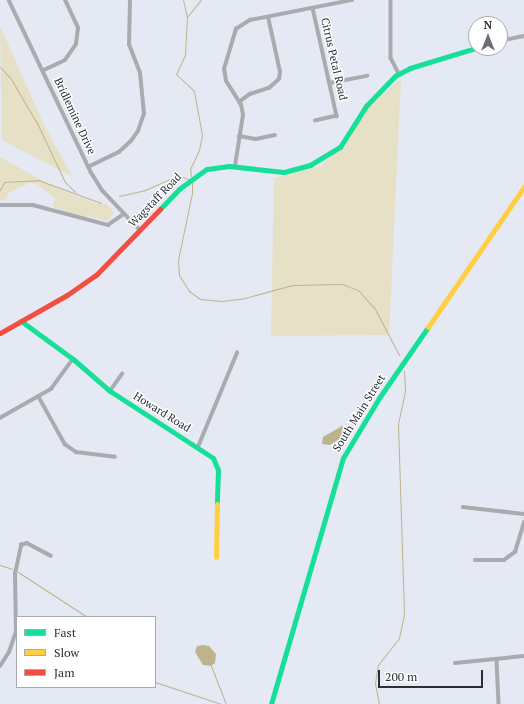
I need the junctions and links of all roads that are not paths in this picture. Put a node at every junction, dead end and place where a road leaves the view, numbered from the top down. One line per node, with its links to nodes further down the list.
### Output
1 (9, 0): 11 (street, Bridlemine Drive)
2 (65, 0): 11 (street)
3 (130, 0): 20 (street)
4 (352, 0): 6 (street)
5 (391, 0): 12 (street)
6 (313, 8): 7 (street); 14 (street, Citrus Petal Road)
7 (268, 17): 15 (street); 15 (street)
8 (524, 36): 9 (street)
9 (508, 39)
10 (468, 51): 12 (main road, Wagstaff Road)
11 (44, 70): 20 (street, Bridlemine Drive)
12 (398, 74): 19 (main road, Wagstaff Road)
13 (367, 76): 14 (street)
14 (330, 84): 16 (street, Citrus Petal Road)
15 (239, 102): 18 (street)
16 (316, 121)
17 (275, 135): 18 (street)
18 (239, 136): 19 (street)
19 (235, 166): 24 (main road, Wagstaff Road)
20 (88, 167): 23 (street, Bridlemine Drive)
21 (524, 187): 45 (main road, South Main Street)
22 (0, 205): 23 (street)
23 (124, 214): 24 (street, Bridlemine Drive)
24 (140, 230): 25 (main road, Wagstaff Road)
25 (21, 321): 26 (main road, Wagstaff Road); 28 (main road, Howard Road)
26 (0, 333)
27 (237, 353): 33 (street)
28 (73, 359): 30 (main road, Howard Road); 31 (street)
29 (122, 374): 30 (street)
30 (110, 391): 33 (main road, Howard Road)
31 (38, 397): 32 (street); 34 (street)
32 (0, 418)
33 (198, 447): 39 (main road, Howard Road)
34 (115, 457)
35 (463, 507): 36 (street)
36 (524, 514)
37 (524, 522): 40 (street)
38 (50, 556): 44 (street)
39 (216, 557)
40 (475, 560)
41 (524, 656): 42 (street)
42 (497, 660): 43 (street); 46 (street)
43 (455, 662)
44 (0, 666)
45 (271, 704)
46 (499, 704)

